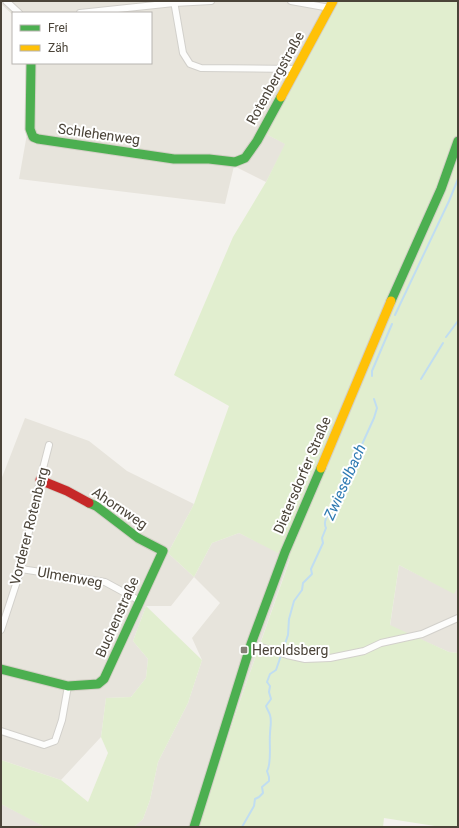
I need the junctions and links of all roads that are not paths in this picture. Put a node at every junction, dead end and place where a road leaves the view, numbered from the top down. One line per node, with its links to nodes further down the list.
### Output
1 (6, 1): 6 (street)
2 (211, 1): 4 (street)
3 (291, 1): 5 (street)
4 (174, 2): 7 (street); 9 (street)
5 (332, 4): 9 (street, Rotenbergstraße)
6 (18, 12)
7 (89, 12)
8 (31, 64): 11 (street, Schlehenweg)
9 (296, 69): 11 (street, Rotenbergstraße)
10 (458, 141): 19 (street, Dietersdorfer Straße)
11 (235, 162)
12 (49, 444): 13 (street, Vorderer Rotenberg)
13 (40, 480): 14 (street, Ahornweg); 15 (street, Vorderer Rotenberg)
14 (163, 551): 16 (street, Buchenstraße)
15 (21, 569): 16 (street, Ulmenweg); 18 (street, Vorderer Rotenberg)
16 (140, 601): 21 (street, Buchenstraße)
17 (458, 618): 19 (street)
18 (1, 630)
19 (251, 644): 23 (street, Dietersdorfer Straße)
20 (1, 669): 21 (street)
21 (68, 686): 22 (street)
22 (1, 731)
23 (192, 826)

